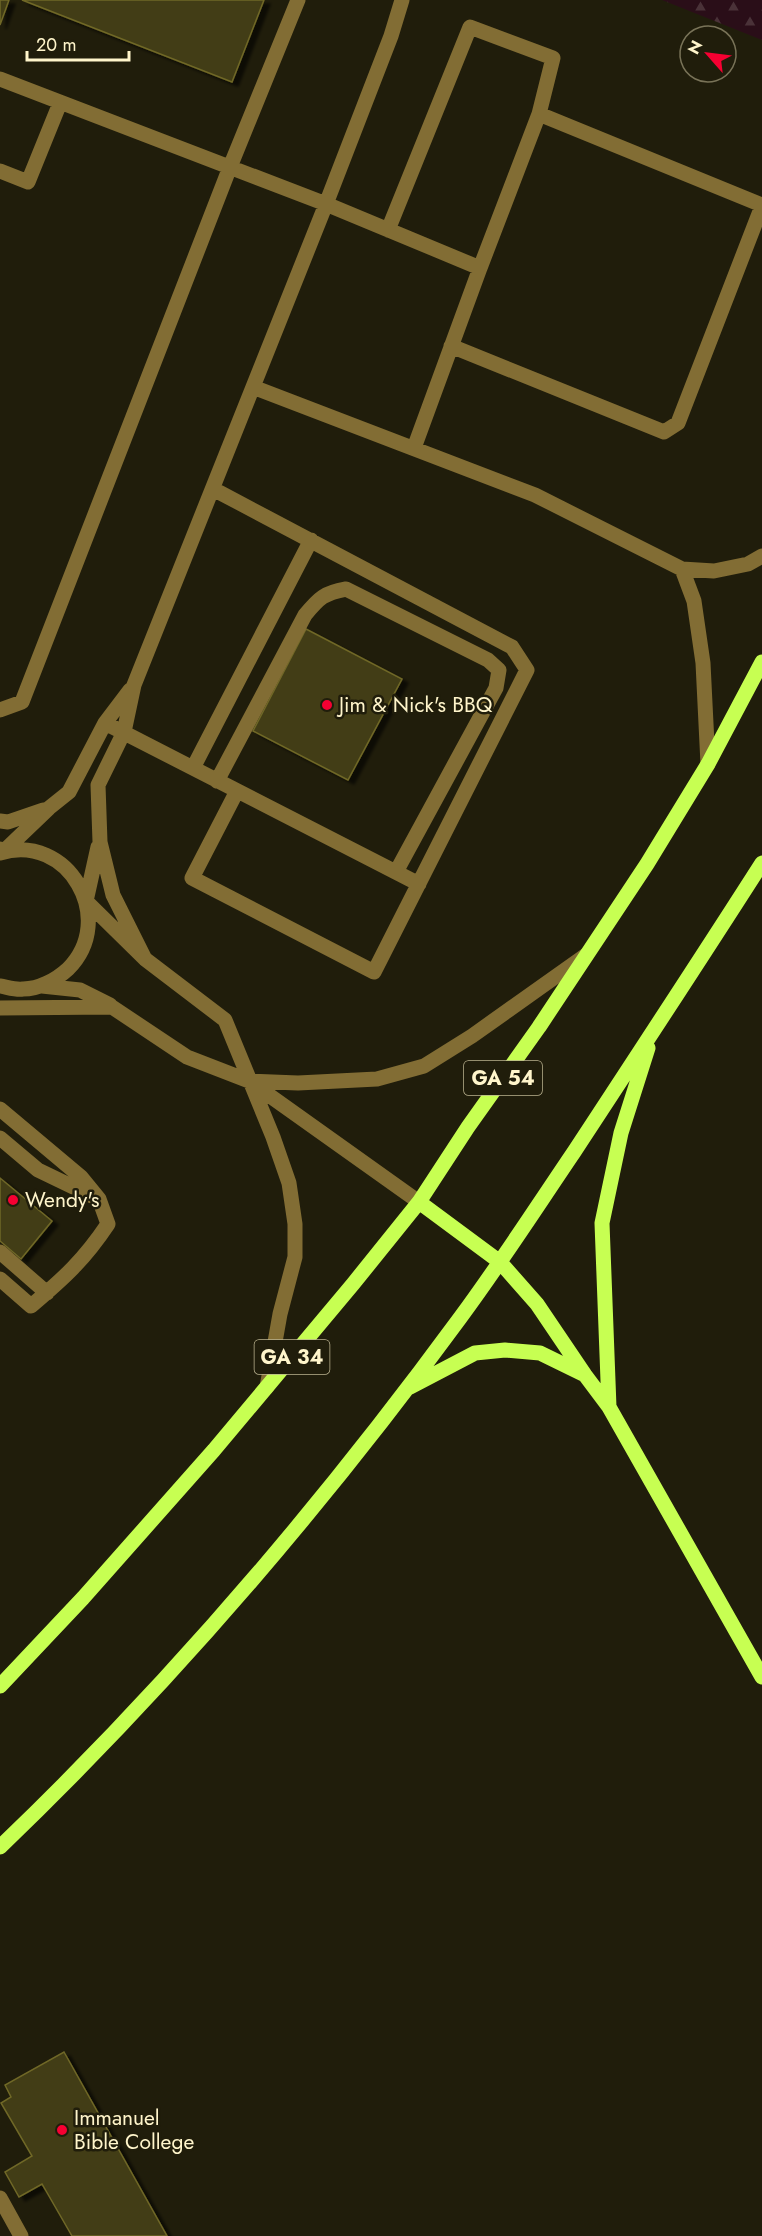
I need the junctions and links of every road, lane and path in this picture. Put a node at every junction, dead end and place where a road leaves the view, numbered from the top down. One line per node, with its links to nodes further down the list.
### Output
1 (298, 0): 6 (street)
2 (402, 0): 8 (street)
3 (0, 80): 4 (street)
4 (60, 103): 6 (street); 7 (street)
5 (539, 114): 9 (street); 10 (street); 11 (street)
6 (230, 167): 8 (street); 21 (street)
7 (0, 171)
8 (326, 204): 10 (street); 13 (street)
9 (762, 205): 12 (street)
10 (388, 230): 11 (street)
11 (480, 268): 12 (street)
12 (451, 346): 14 (street)
13 (254, 387): 14 (street); 15 (street)
14 (414, 448): 18 (street)
15 (213, 489): 16 (street); 20 (street)
16 (311, 540): 25 (street); 34 (street)
17 (762, 556): 18 (street)
18 (682, 569): 24 (street)
19 (762, 662): 24 (main road, GA 54)
20 (134, 685): 22 (street); 23 (street)
21 (0, 710)
22 (105, 723): 23 (street); 28 (street)
23 (124, 732): 25 (street); 30 (street)
24 (708, 764): 36 (main road, GA 54)
25 (193, 768): 26 (street)
26 (218, 781): 27 (street); 33 (street)
27 (237, 791): 33 (street); 34 (street)
28 (49, 808): 29 (street); 31 (street)
29 (0, 821)
30 (99, 842): 35 (street); 37 (street)
31 (1, 852): 35 (street)
32 (762, 863): 44 (main road)
33 (396, 872): 34 (street)
34 (419, 884)
35 (86, 901): 37 (street); 39 (street)
36 (588, 954): 45 (street); 49 (main road, GA 54)
37 (145, 959): 45 (street)
38 (0, 986): 40 (street)
39 (42, 986): 40 (street); 42 (street)
40 (22, 989): 41 (street)
41 (0, 1000)
42 (112, 1007): 43 (street); 45 (street)
43 (0, 1008)
44 (654, 1031): 51 (main road); 57 (main road)
45 (249, 1080): 49 (street); 55 (street)
46 (0, 1109): 48 (street)
47 (0, 1138): 48 (street)
48 (99, 1199): 53 (street)
49 (419, 1202): 51 (main road); 55 (main road, GA 34)
50 (0, 1252): 53 (street)
51 (500, 1262): 54 (main road); 56 (main road)
52 (0, 1279): 53 (street)
53 (47, 1293)
54 (585, 1376): 56 (main road); 57 (main road)
55 (267, 1387): 59 (main road, GA 34)
56 (405, 1390): 60 (main road)
57 (609, 1407): 58 (main road)
58 (762, 1677)
59 (0, 1686)
60 (0, 1847)
61 (0, 2198): 62 (street)
62 (21, 2236)

